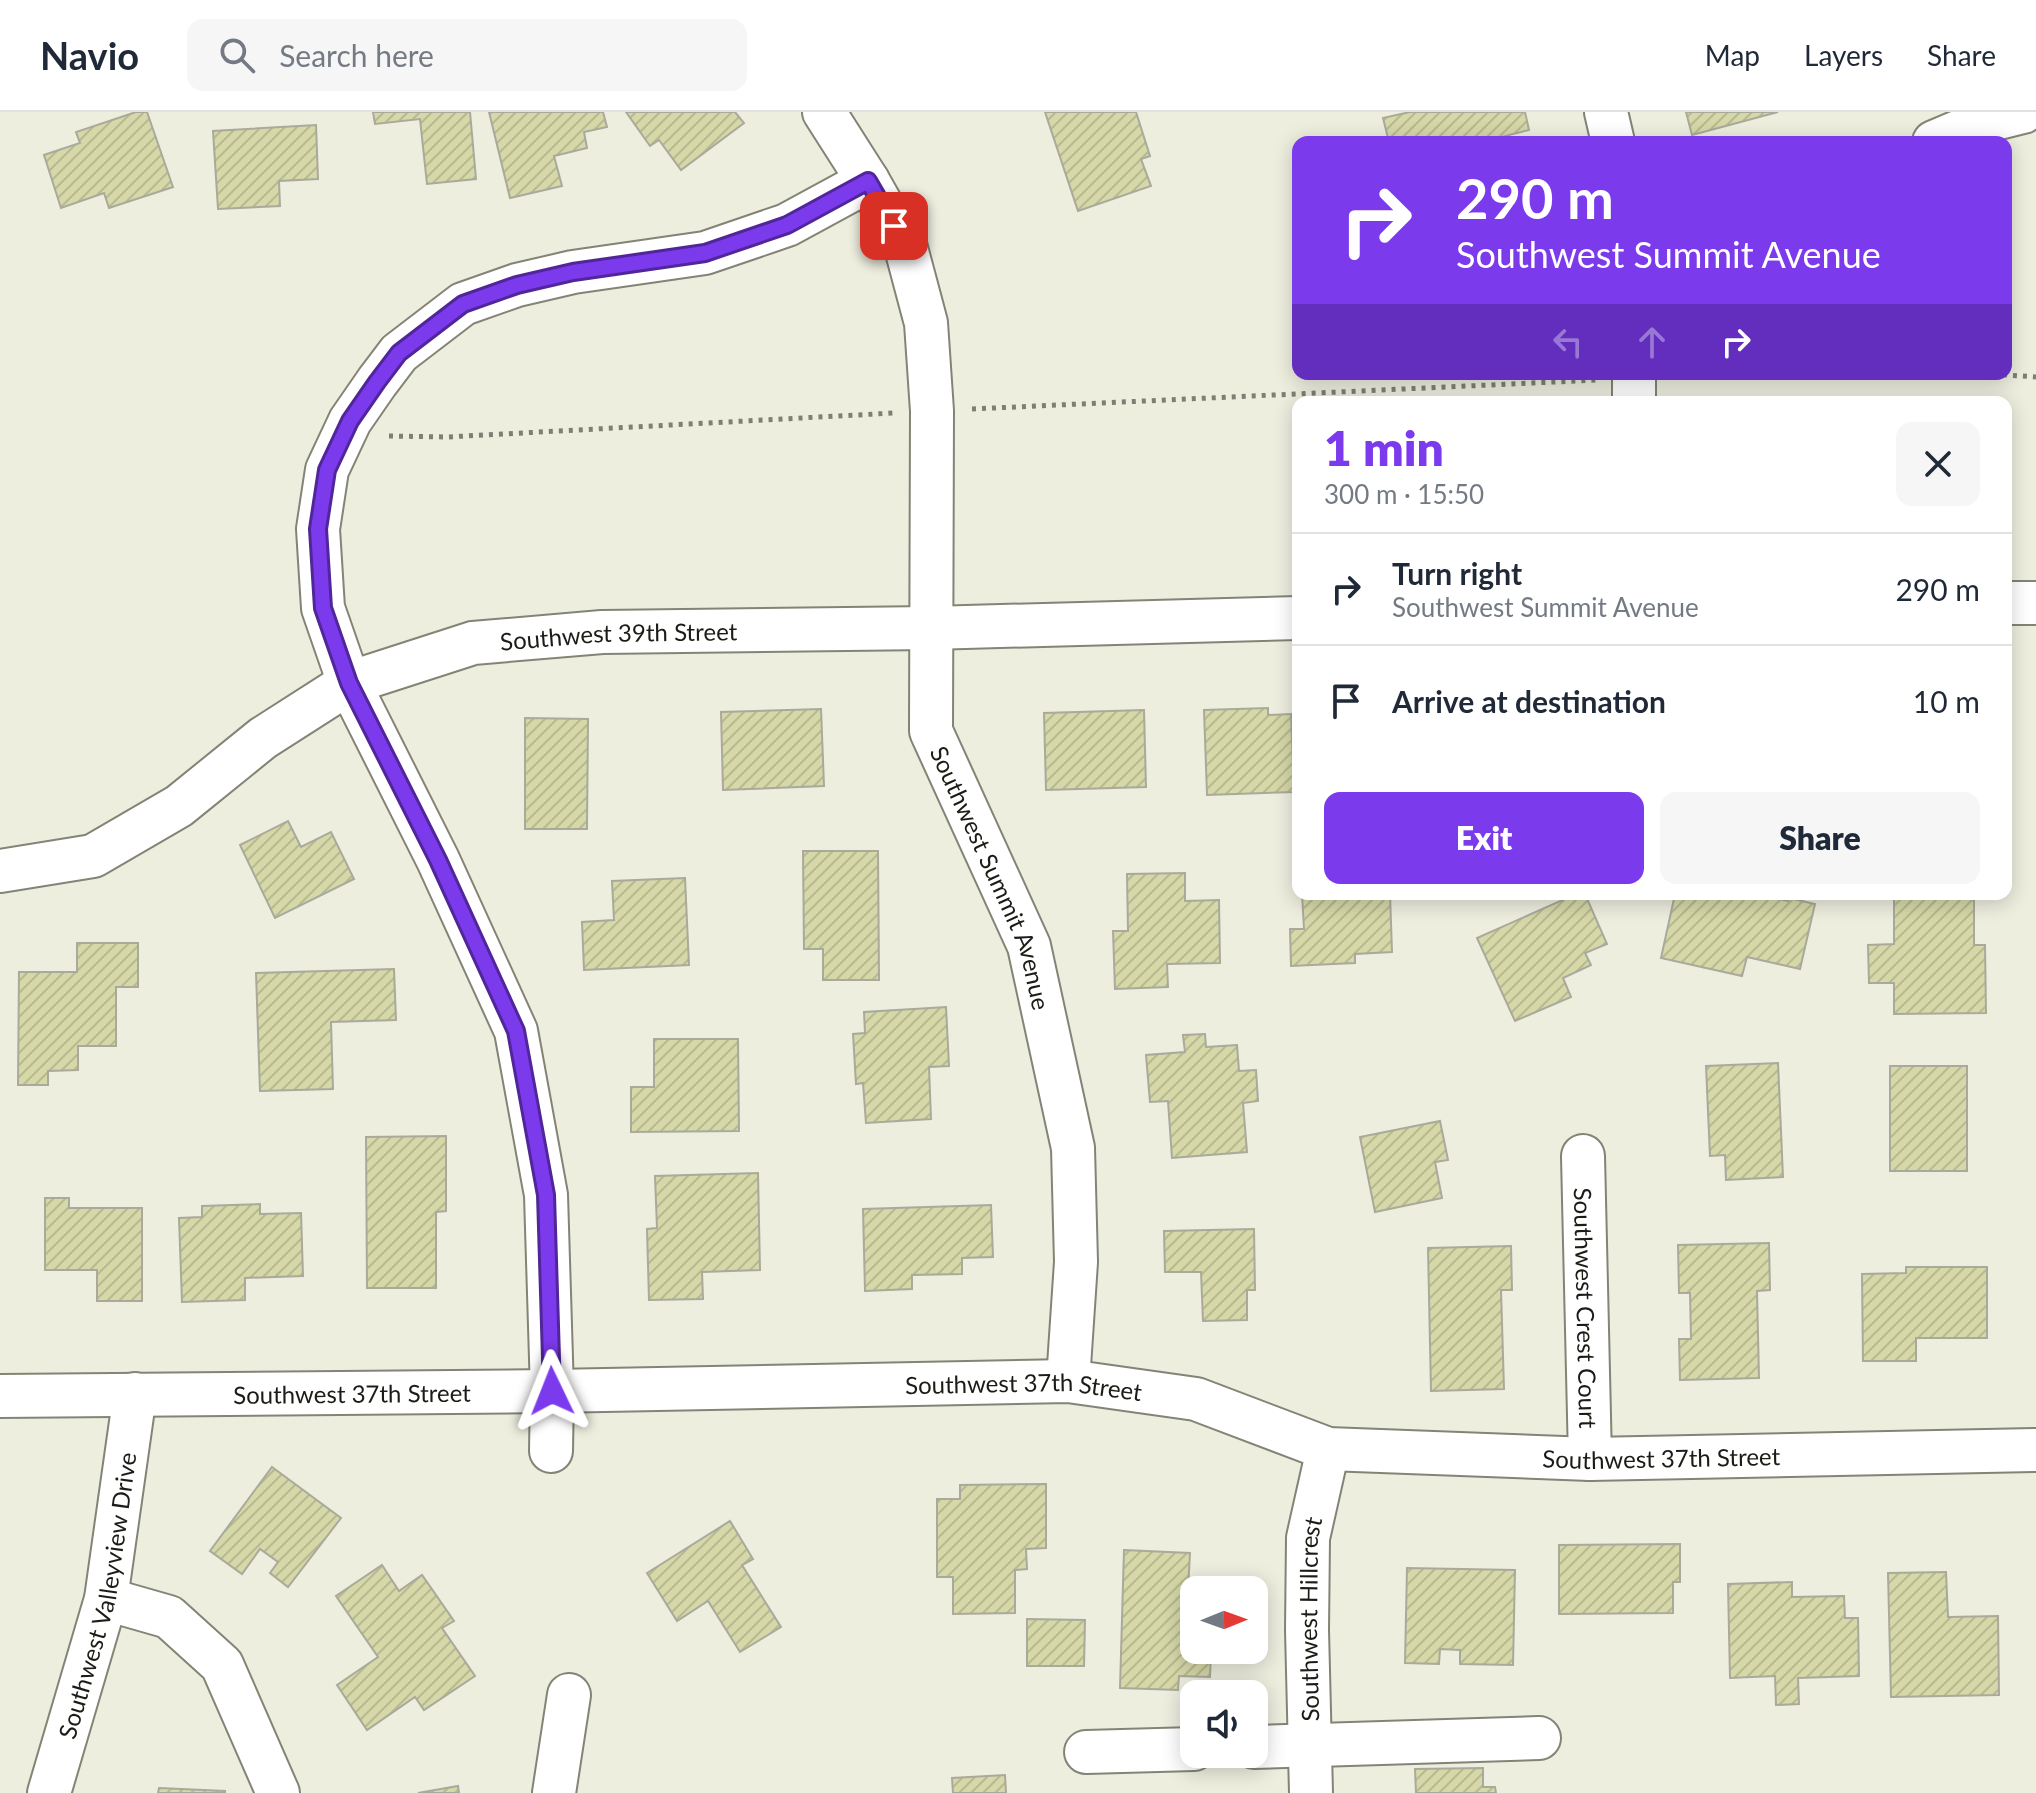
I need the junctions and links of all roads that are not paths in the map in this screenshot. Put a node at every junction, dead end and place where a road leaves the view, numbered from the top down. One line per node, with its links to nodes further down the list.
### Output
1 (824, 112): 6 (street, Southwest Summit Avenue)
2 (1606, 112): 4 (street)
3 (2023, 112): 5 (street)
4 (1612, 136)
5 (1948, 136)
6 (868, 181): 10 (street, Southwest Summit Avenue); 11 (street)
7 (2012, 603): 8 (street)
8 (2036, 603)
9 (1292, 618): 10 (street, Southwest 39th Street)
10 (930, 628): 11 (street, Southwest 39th Street); 14 (street, Southwest Summit Avenue)
11 (349, 683): 12 (street, Southwest 39th Street); 15 (street)
12 (0, 871)
13 (1583, 1156): 21 (street, Southwest Crest Court)
14 (1068, 1381): 15 (street, Southwest 37th Street); 18 (street, Southwest 37th Street)
15 (552, 1391): 16 (street, Southwest 37th Street); 20 (street)
16 (135, 1394): 17 (street, Southwest 37th Street); 22 (street, Southwest Valleyview Drive)
17 (0, 1396)
18 (1328, 1449): 21 (street, Southwest 37th Street); 25 (street, Southwest Hillcrest)
19 (2036, 1450): 21 (street, Southwest 37th Street)
20 (551, 1451)
21 (1590, 1459)
22 (106, 1599): 29 (street, Southwest Valleyview Drive); 30 (street)
23 (569, 1695): 31 (street)
24 (1539, 1738): 25 (street)
25 (1310, 1745): 26 (street); 32 (street, Southwest Hillcrest)
26 (1268, 1746)
27 (1180, 1749): 28 (street)
28 (1086, 1752)
29 (49, 1793)
30 (278, 1793)
31 (554, 1793)
32 (1311, 1793)

